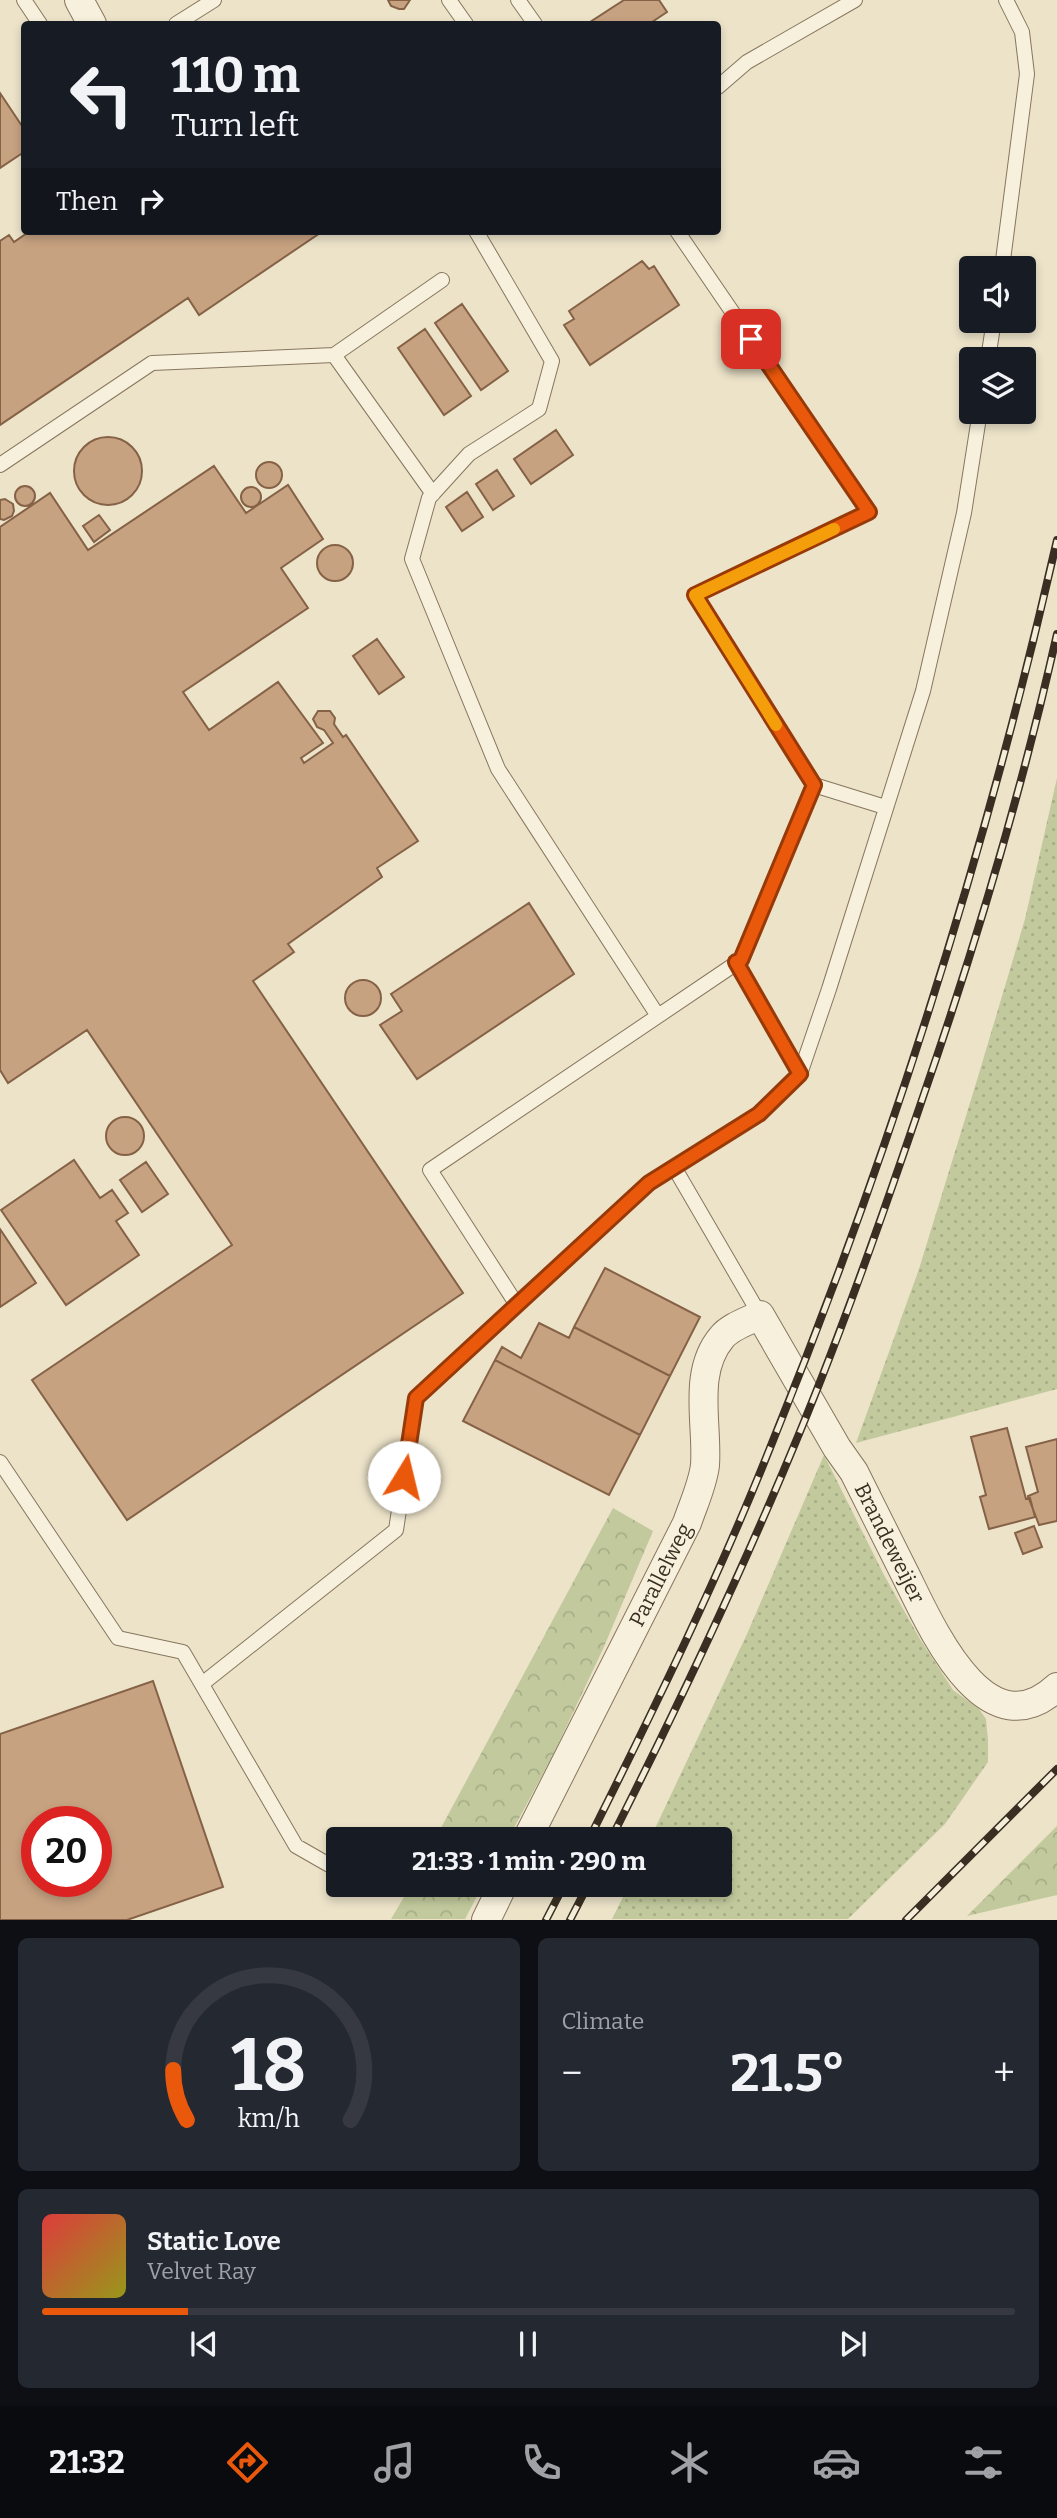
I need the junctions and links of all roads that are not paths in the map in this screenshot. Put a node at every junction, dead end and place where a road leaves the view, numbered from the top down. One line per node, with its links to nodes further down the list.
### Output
1 (23, 0): 8 (lane)
2 (79, 0): 9 (street)
3 (214, 0): 10 (lane)
4 (449, 0): 11 (lane)
5 (518, 0): 12 (lane)
6 (855, 0): 13 (lane)
7 (1006, 0): 16 (lane)
8 (38, 21)
9 (90, 21)
10 (181, 21)
11 (464, 21)
12 (533, 21)
13 (721, 84)
14 (478, 235): 21 (lane)
15 (680, 235): 22 (lane)
16 (1004, 256)
17 (442, 279): 18 (lane)
18 (334, 355): 20 (lane); 21 (lane)
19 (978, 424): 23 (lane)
20 (0, 465)
21 (433, 494): 25 (lane)
22 (814, 785): 23 (lane); 24 (lane)
23 (886, 807): 26 (lane)
24 (736, 962): 25 (lane); 26 (lane)
25 (658, 1016): 28 (lane)
26 (800, 1074): 27 (lane)
27 (674, 1167): 28 (lane); 29 (lane)
28 (517, 1305): 31 (lane)
29 (760, 1315): 32 (street, Brandeweijer); 33 (street, Parallelweg)
30 (0, 1462): 31 (lane)
31 (202, 1684): 34 (lane)
32 (1057, 1687)
33 (533, 1827)
34 (326, 1863)
35 (497, 1897): 36 (street)
36 (486, 1920)

